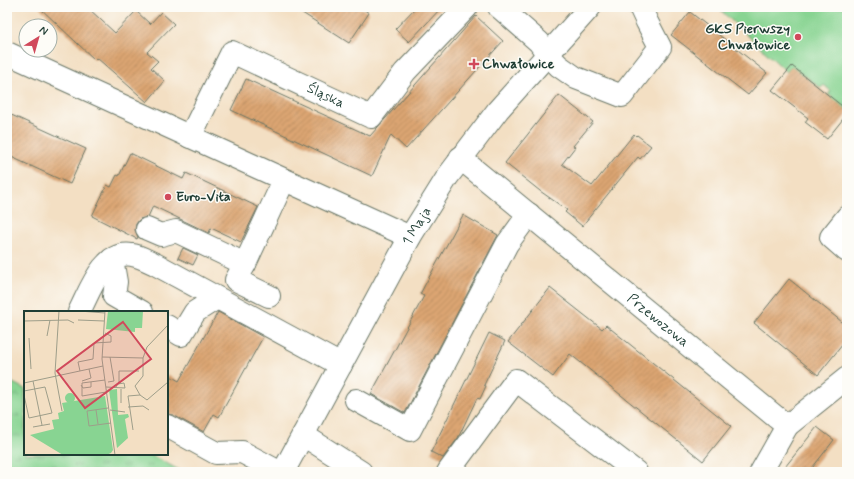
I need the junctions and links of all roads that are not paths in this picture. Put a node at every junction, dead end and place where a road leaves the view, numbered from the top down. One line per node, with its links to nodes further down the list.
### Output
1 (467, 7): 7 (street, Śląska)
2 (500, 7): 6 (street)
3 (590, 7): 6 (street, 1 Maja)
4 (640, 7): 6 (street)
5 (7, 52): 7 (street)
6 (548, 55): 8 (street, 1 Maja)
7 (190, 137): 9 (street)
8 (460, 158): 10 (street, Przewozowa); 13 (street, 1 Maja)
9 (284, 180): 13 (street); 16 (street)
10 (528, 214): 24 (street); 25 (street, Przewozowa)
11 (847, 217): 14 (street)
12 (147, 229): 16 (street)
13 (410, 237): 22 (street, 1 Maja)
14 (847, 251)
15 (112, 259): 18 (street); 19 (street); 20 (street)
16 (245, 264): 17 (street)
17 (269, 296)
18 (217, 298): 21 (street); 22 (street)
19 (79, 311)
20 (140, 311)
21 (168, 327)
22 (340, 365): 27 (street, 1 Maja)
23 (847, 378): 25 (street)
24 (356, 400)
25 (787, 426): 33 (street)
26 (168, 427): 28 (street)
27 (303, 435): 29 (street, 1 Maja); 30 (street)
28 (279, 472)
29 (282, 472)
30 (361, 472)
31 (448, 472): 32 (street)
32 (636, 472)
33 (761, 472)

